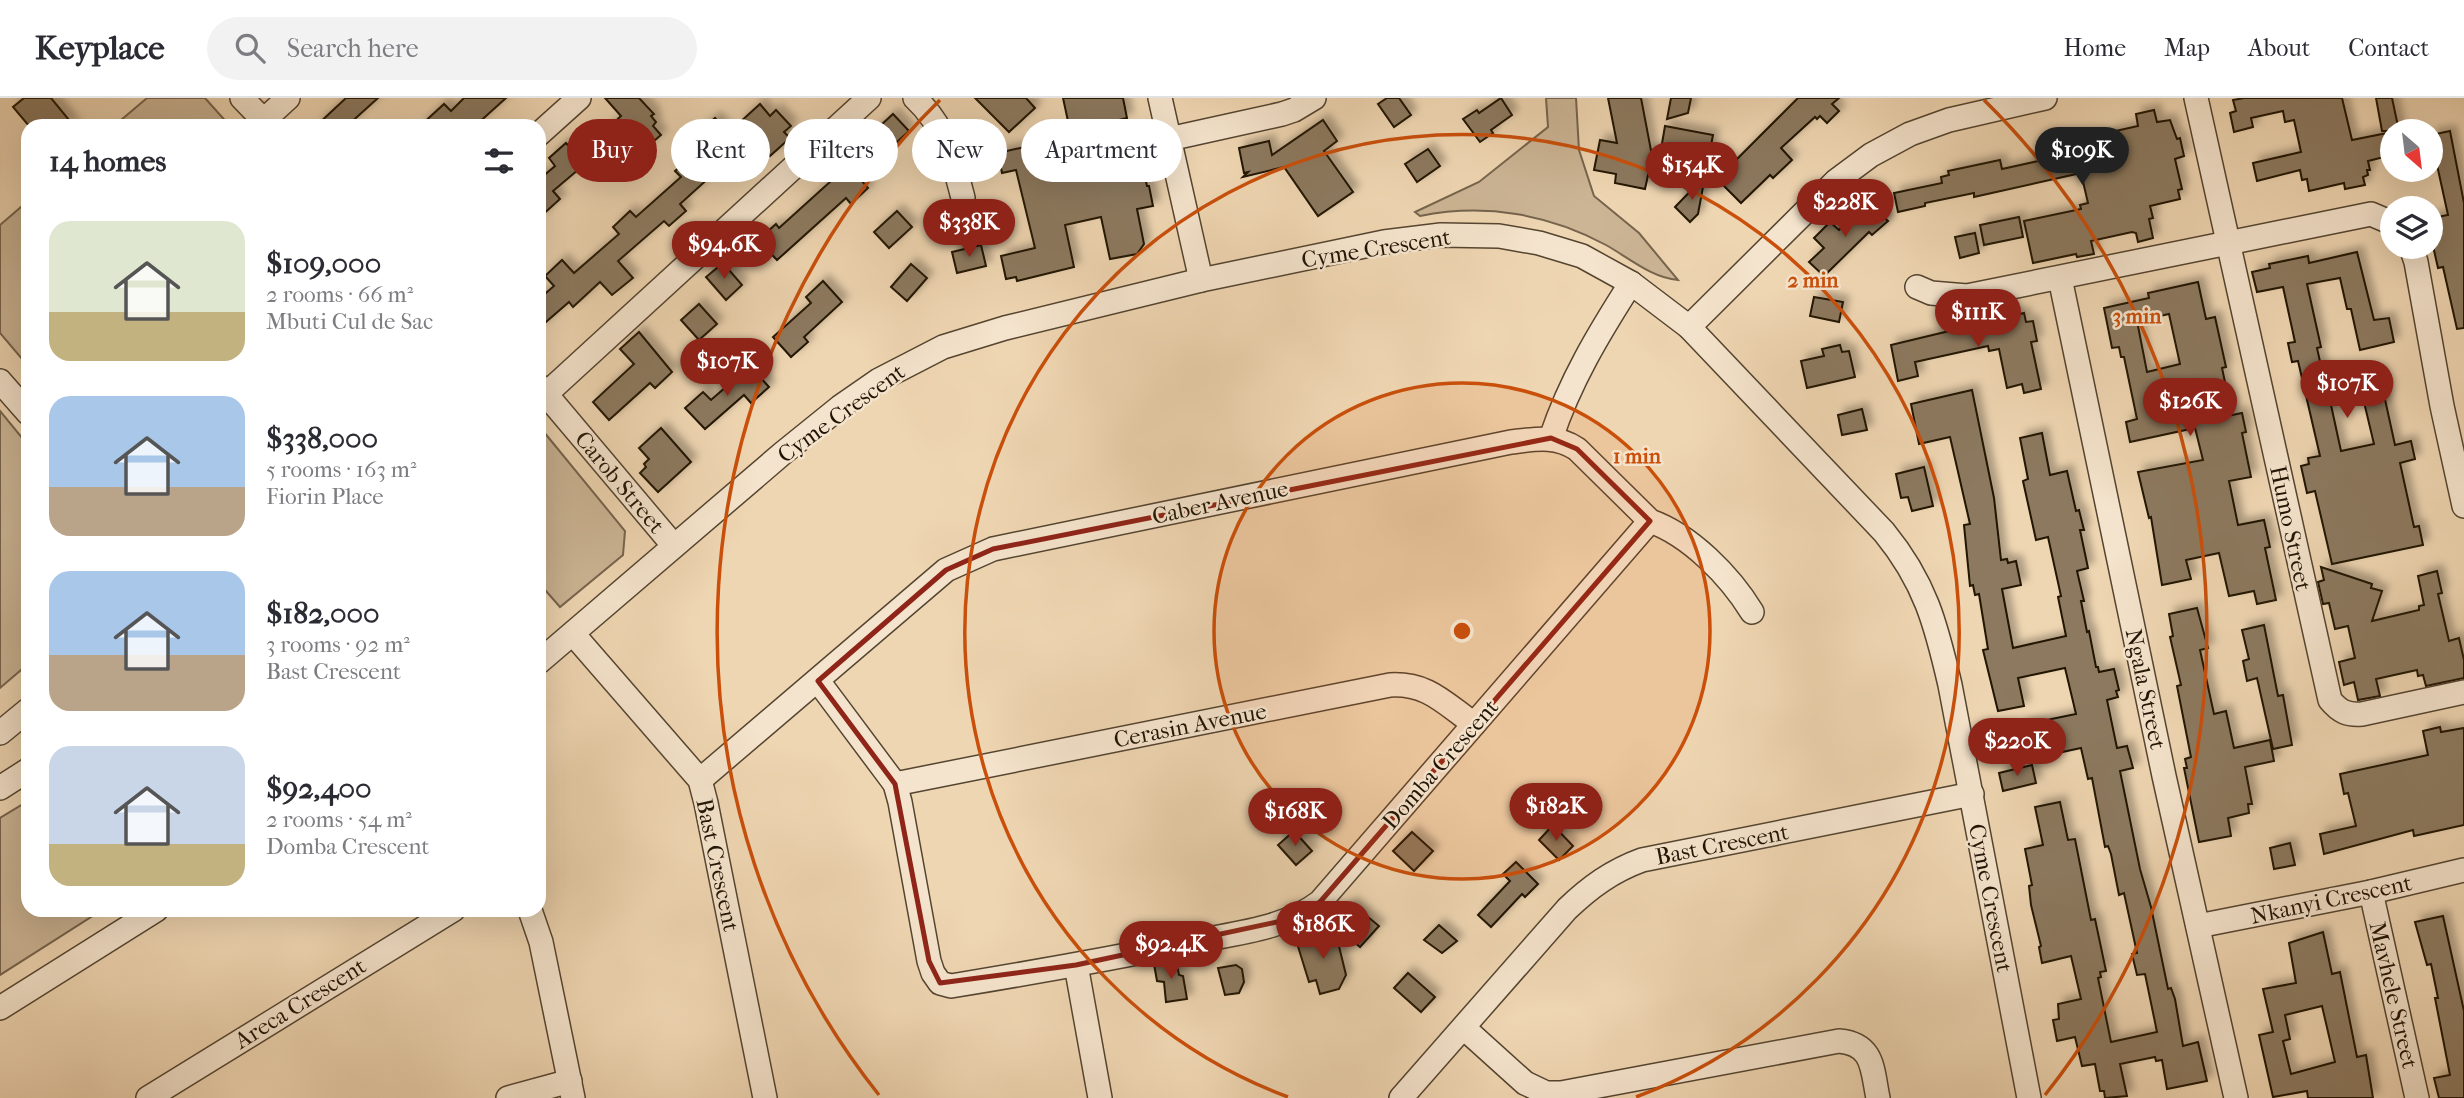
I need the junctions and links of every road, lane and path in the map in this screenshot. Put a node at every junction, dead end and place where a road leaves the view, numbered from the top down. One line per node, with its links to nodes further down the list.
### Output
1 (242, 98): 10 (street)
2 (288, 98): 11 (street)
3 (579, 98): 13 (street)
4 (869, 98): 26 (street)
5 (915, 98): 16 (street)
6 (1160, 98): 12 (street)
7 (1314, 98): 14 (street)
8 (2045, 98): 24 (street)
9 (2196, 98): 18 (street, Humo Street)
10 (262, 119)
11 (270, 119)
12 (1165, 119)
13 (546, 128)
14 (1182, 136)
15 (1179, 182): 21 (street)
16 (963, 198)
17 (2380, 218): 18 (street)
18 (2229, 243): 20 (street); 37 (street, Humo Street)
19 (2415, 259): 30 (street)
20 (2060, 278): 23 (street); 51 (street, Ngala Street)
21 (1201, 281): 22 (street, Cyme Crescent); 32 (street, Cyme Crescent)
22 (1631, 283): 24 (street, Cyme Crescent); 29 (street)
23 (1917, 287)
24 (1689, 327): 45 (street, Cyme Crescent)
25 (0, 381): 28 (street)
26 (546, 387)
27 (546, 394): 32 (street, Carob Street)
28 (21, 405)
29 (1551, 438): 31 (street); 36 (street, Caber Avenue)
30 (2464, 506)
31 (1650, 521): 33 (street); 39 (street, Domba Crescent)
32 (674, 546): 34 (street, Cyme Crescent)
33 (1752, 612)
34 (574, 635): 35 (street, Cyme Crescent); 42 (street, Bast Crescent)
35 (546, 657)
36 (818, 681): 42 (street, Caber Avenue); 43 (street, Domba Crescent)
37 (2464, 692)
38 (21, 716): 40 (street)
39 (1475, 724): 43 (street, Cerasin Avenue); 52 (street, Domba Crescent)
40 (0, 733)
41 (21, 774): 44 (street)
42 (700, 780): 58 (street, Bast Crescent)
43 (895, 784): 52 (street, Domba Crescent)
44 (0, 788)
45 (1972, 794): 54 (street, Bast Crescent); 62 (street, Cyme Crescent)
46 (2464, 870): 47 (street, Nkanyi Crescent)
47 (2371, 892): 51 (street, Nkanyi Crescent); 64 (street, Mavhele Street)
48 (145, 917): 53 (street)
49 (442, 917): 56 (street, Areca Crescent)
50 (532, 917): 55 (street)
51 (2198, 926): 63 (street, Ngala Street)
52 (1076, 965): 59 (street)
53 (0, 1008)
54 (1464, 1028): 60 (street, Bast Crescent); 61 (street)
55 (572, 1090): 57 (street)
56 (148, 1098)
57 (508, 1098)
58 (765, 1098)
59 (1100, 1098)
60 (1401, 1098)
61 (1878, 1098)
62 (2029, 1098)
63 (2236, 1098)
64 (2417, 1098)

